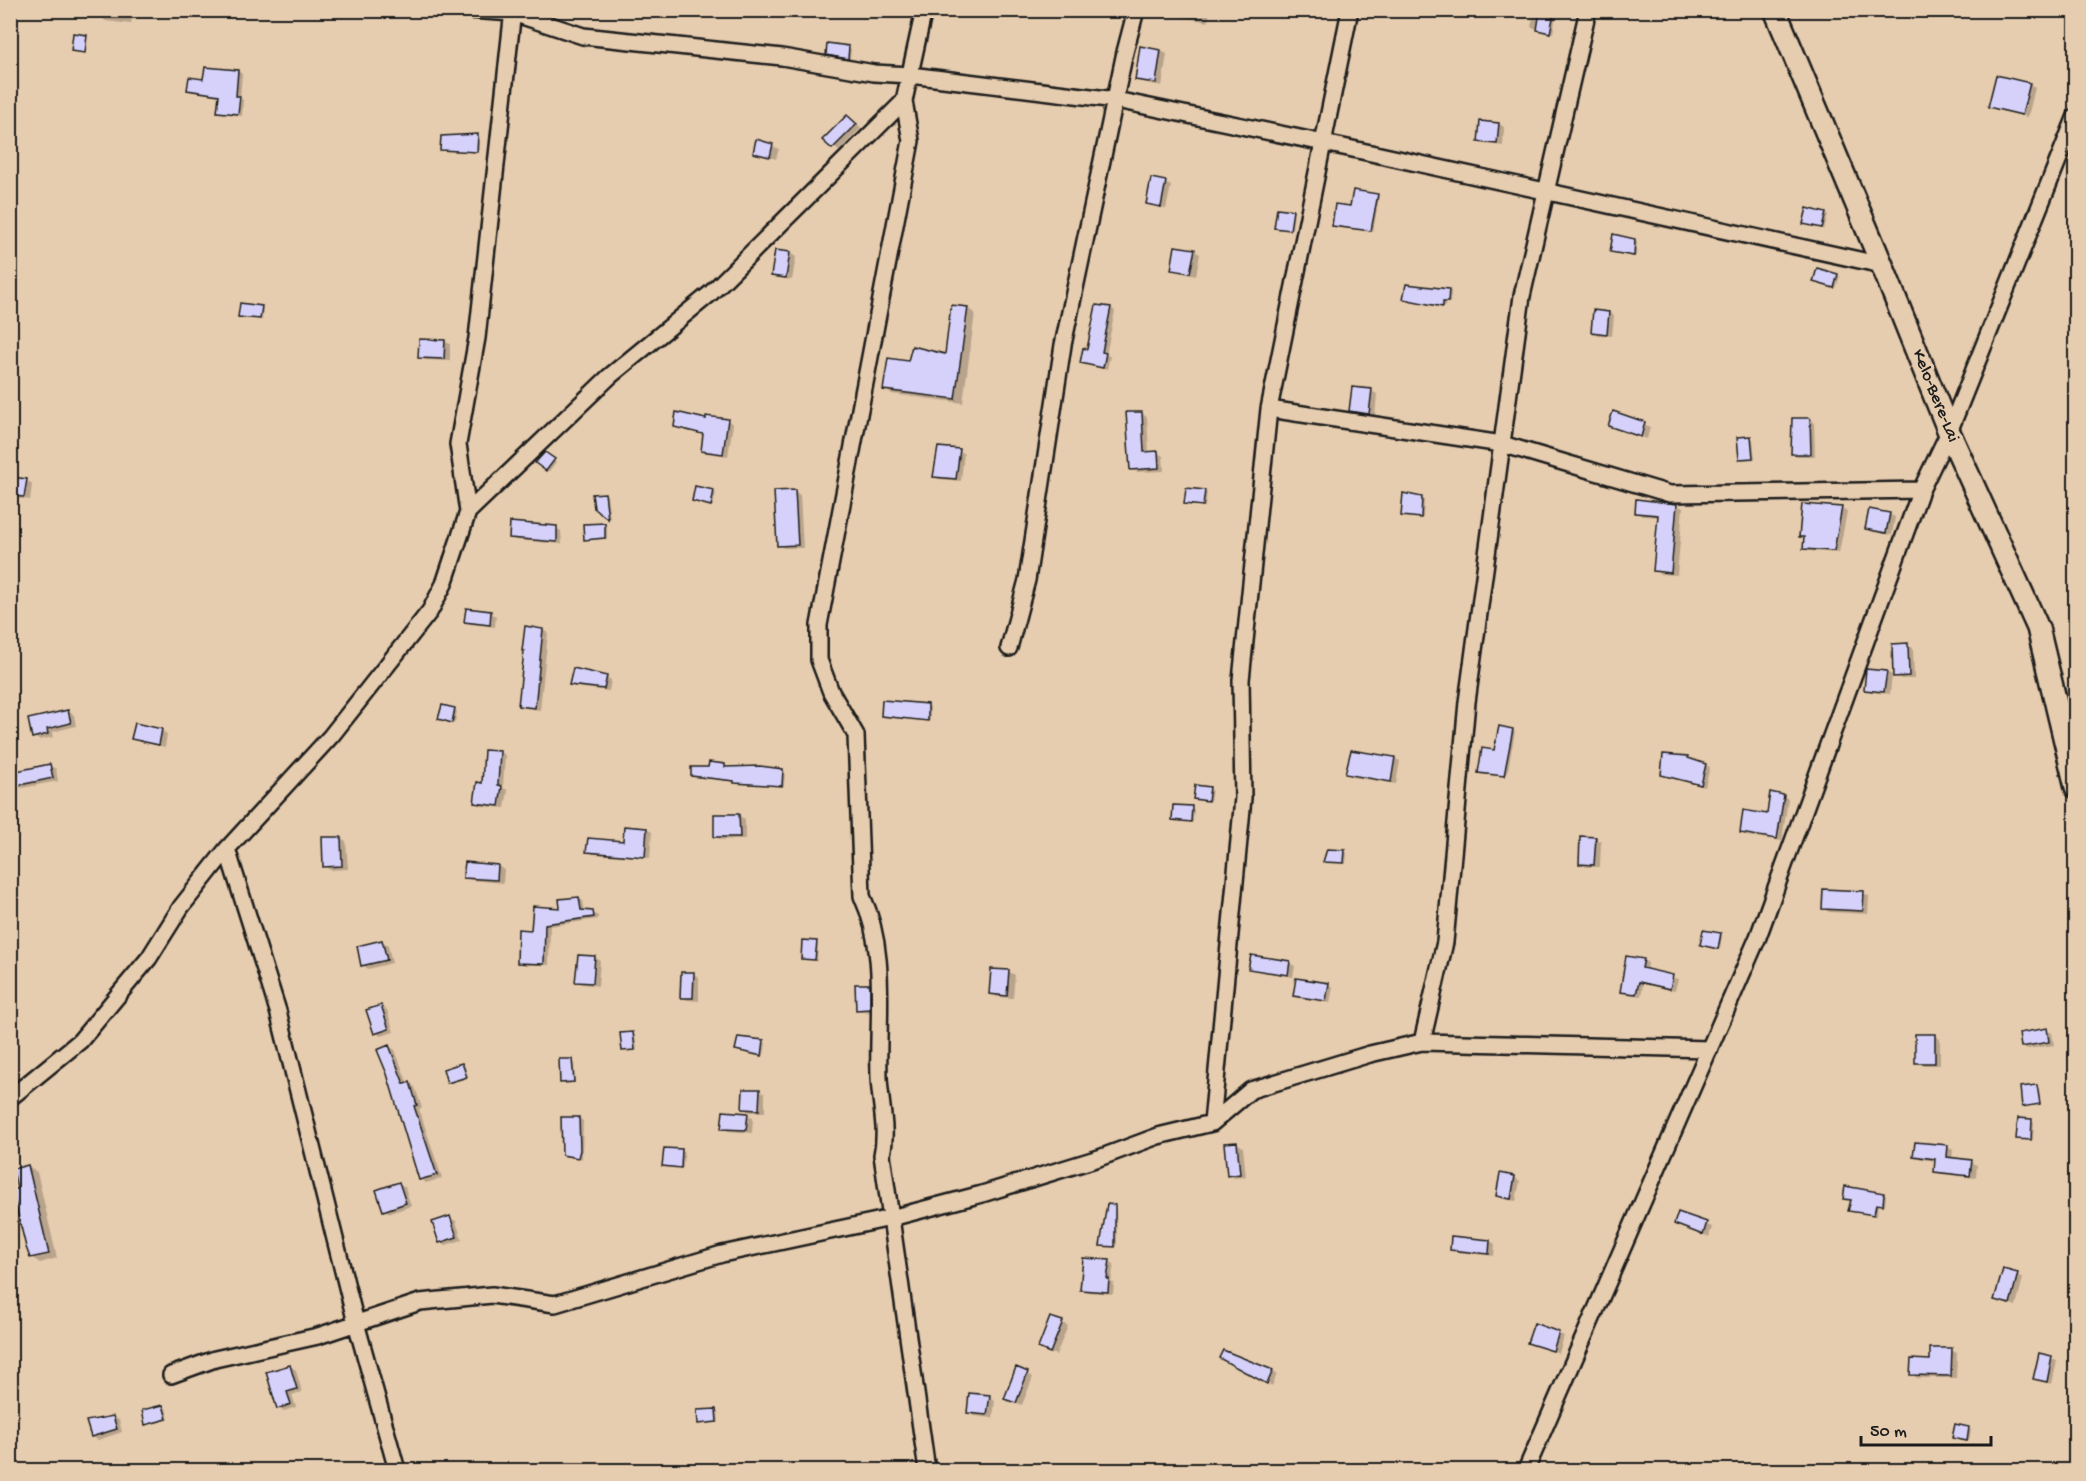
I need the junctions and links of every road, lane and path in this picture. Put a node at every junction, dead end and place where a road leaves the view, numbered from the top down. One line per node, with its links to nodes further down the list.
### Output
1 (470, 10): 7 (street)
2 (924, 10): 8 (street)
3 (1136, 10): 9 (street)
4 (1350, 10): 12 (street)
5 (1588, 10): 13 (street)
6 (1775, 10): 14 (main road, Kelo-Bere-Lai)
7 (513, 12): 8 (street); 19 (street)
8 (910, 75): 9 (street); 10 (street)
9 (1116, 100): 12 (street); 20 (street)
10 (904, 101): 19 (street); 28 (street)
11 (2076, 116): 16 (street)
12 (1323, 143): 13 (street); 15 (street)
13 (1545, 191): 14 (street); 17 (street)
14 (1882, 265): 16 (main road, Kelo-Bere-Lai)
15 (1269, 409): 17 (street); 27 (street)
16 (1949, 432): 18 (street); 21 (main road, Kelo-Bere-Lai)
17 (1502, 444): 18 (street); 24 (street)
18 (1921, 490): 25 (street)
19 (468, 512): 23 (street)
20 (1009, 648)
21 (2070, 743): 22 (main road, Kelo-Bere-Lai)
22 (2076, 787)
23 (227, 849): 26 (street); 29 (street)
24 (1422, 1042): 25 (street); 27 (street)
25 (1710, 1048): 33 (street)
26 (10, 1098)
27 (1212, 1123): 28 (street)
28 (891, 1218): 29 (street); 32 (street)
29 (356, 1323): 30 (street); 31 (street)
30 (171, 1375)
31 (397, 1470)
32 (927, 1470)
33 (1526, 1470)

